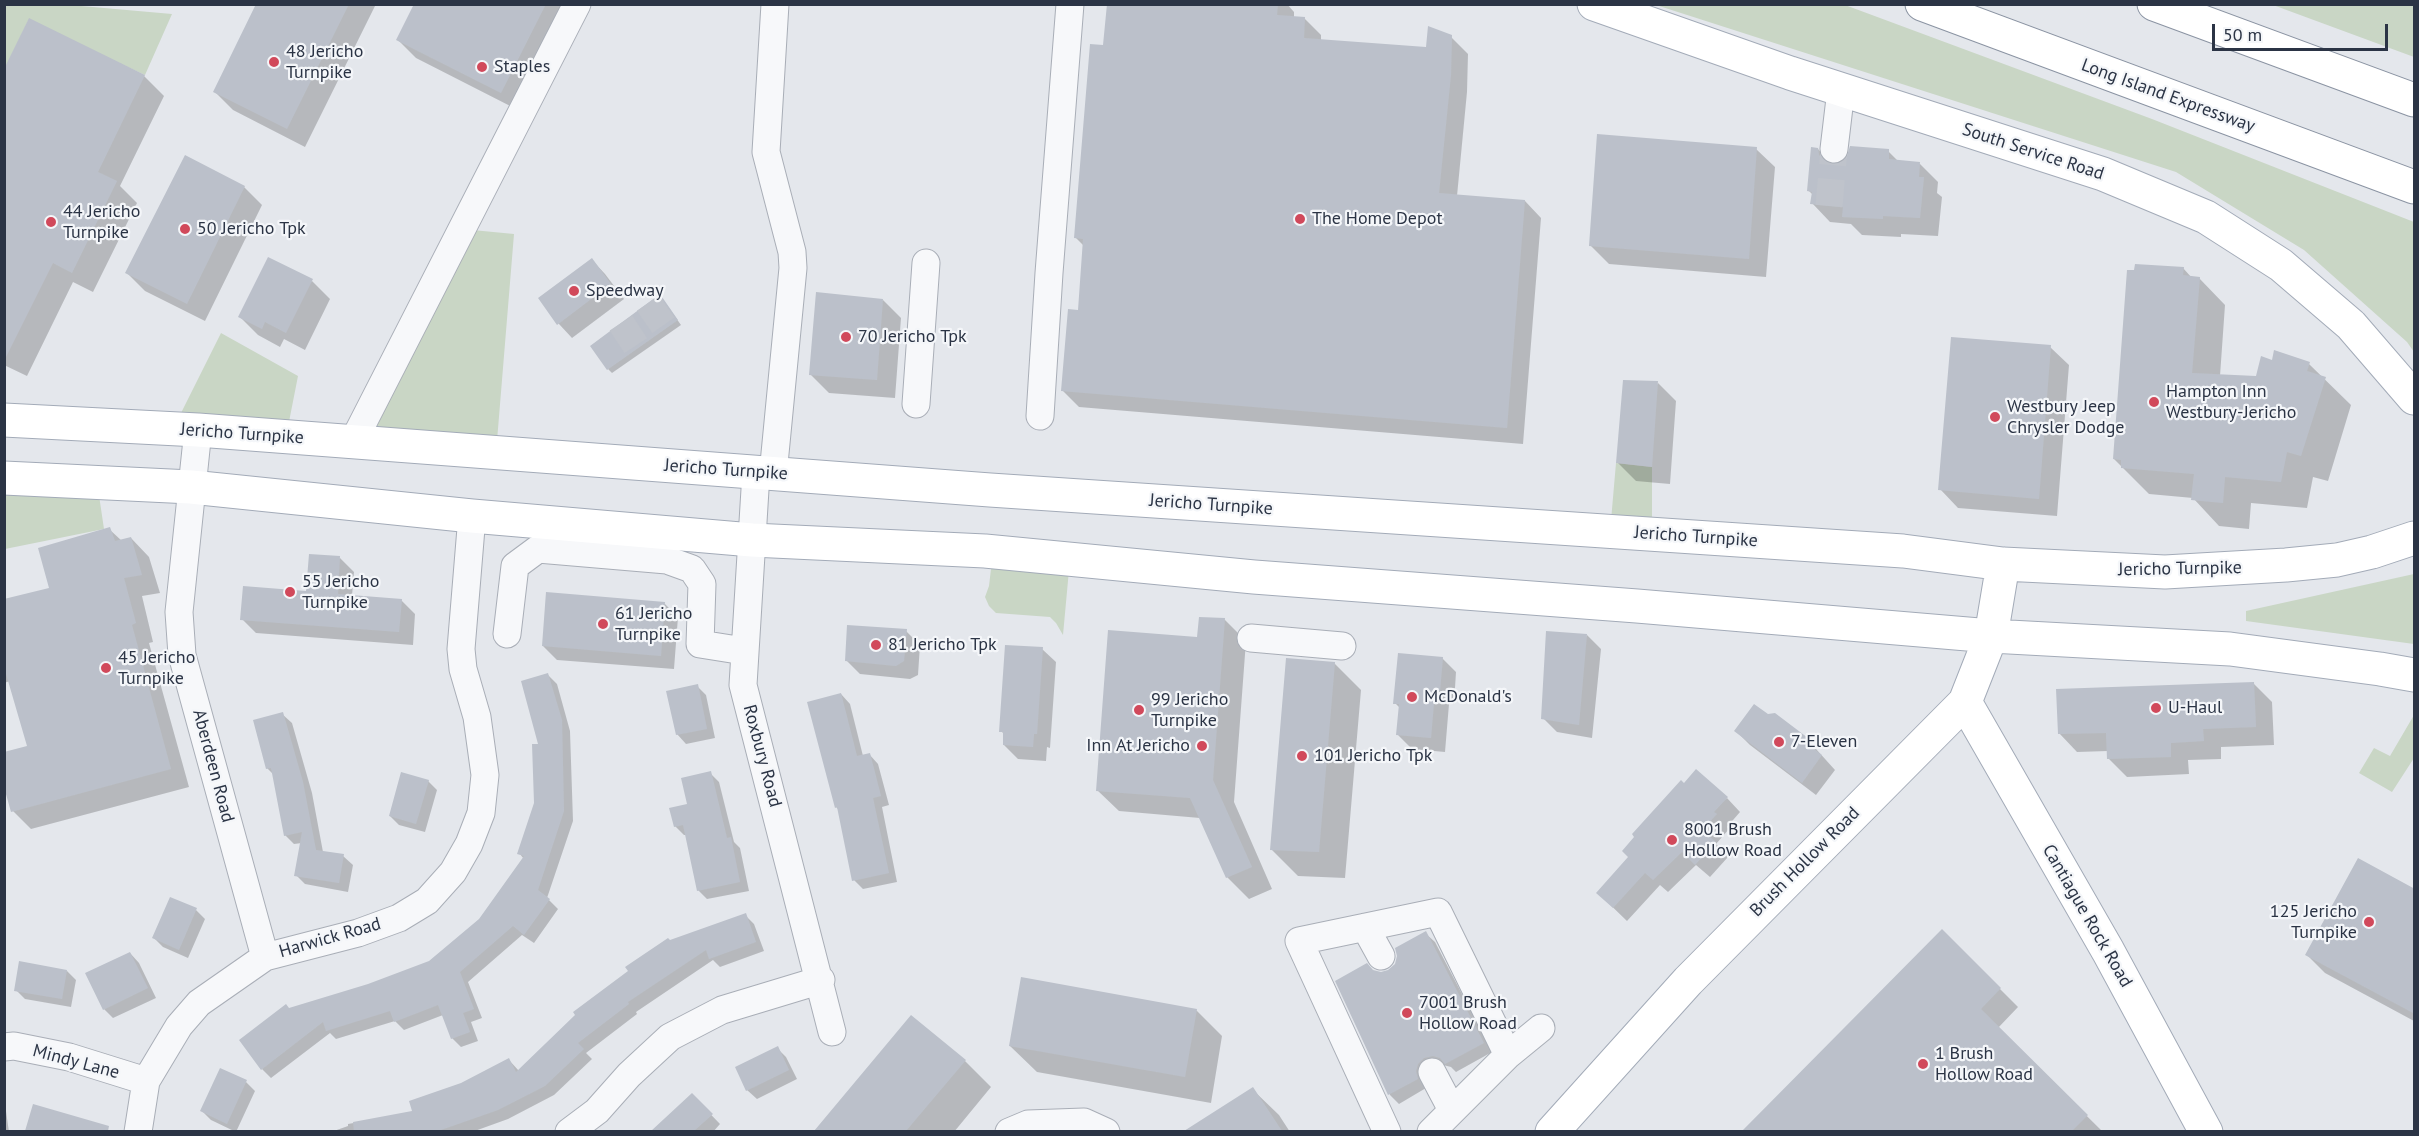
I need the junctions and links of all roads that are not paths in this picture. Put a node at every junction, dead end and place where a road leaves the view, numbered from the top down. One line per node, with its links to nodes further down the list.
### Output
1 (577, 4): 17 (street)
2 (775, 4): 18 (street, Roxbury Road)
3 (1070, 4): 14 (street)
4 (1594, 4): 7 (main road, South Service Road)
5 (1922, 4): 10 (main road, Long Island Expressway)
6 (2154, 4): 8 (main road)
7 (1841, 90): 9 (street); 12 (main road, South Service Road)
8 (2415, 100)
9 (1834, 149)
10 (2415, 187)
11 (926, 263): 13 (street)
12 (2415, 398)
13 (916, 404)
14 (1040, 416)
15 (4, 420): 16 (main road, Jericho Turnpike)
16 (198, 430): 17 (main road, Jericho Turnpike); 20 (street, Aberdeen Road)
17 (353, 442): 18 (main road, Jericho Turnpike)
18 (764, 473): 24 (street, Roxbury Road); 26 (main road, Jericho Turnpike)
19 (4, 478): 20 (main road)
20 (191, 487): 21 (main road); 36 (street, Aberdeen Road)
21 (472, 516): 22 (main road); 36 (street, Harwick Road)
22 (539, 536): 25 (main road); 27 (street)
23 (2415, 538): 26 (main road, Jericho Turnpike)
24 (752, 540): 25 (main road); 28 (main road); 31 (street, Roxbury Road)
25 (667, 547): 31 (street)
26 (2003, 564): 28 (main road, Brush Hollow Road)
27 (507, 634)
28 (1991, 636): 32 (main road); 33 (main road, Brush Hollow Road)
29 (1251, 638): 30 (street)
30 (1342, 646)
31 (744, 651): 37 (street, Roxbury Road)
32 (2415, 675)
33 (1965, 702): 51 (main road, Brush Hollow Road); 52 (main road, Cantiague Rock Road)
34 (1365, 927): 35 (street); 41 (street); 49 (street)
35 (1381, 956)
36 (265, 957): 43 (street, Harwick Road)
37 (821, 980): 39 (street, Roxbury Road); 46 (street)
38 (1541, 1028): 41 (street)
39 (832, 1032)
40 (4, 1047): 43 (street, Mindy Lane)
41 (1508, 1055): 44 (street)
42 (1432, 1072): 44 (street)
43 (146, 1081): 45 (street, Harwick Road)
44 (1452, 1110): 50 (street)
45 (138, 1131)
46 (569, 1131)
47 (1009, 1131): 48 (street)
48 (1104, 1131)
49 (1387, 1131)
50 (1431, 1131)
51 (1552, 1131)
52 (2206, 1131)

